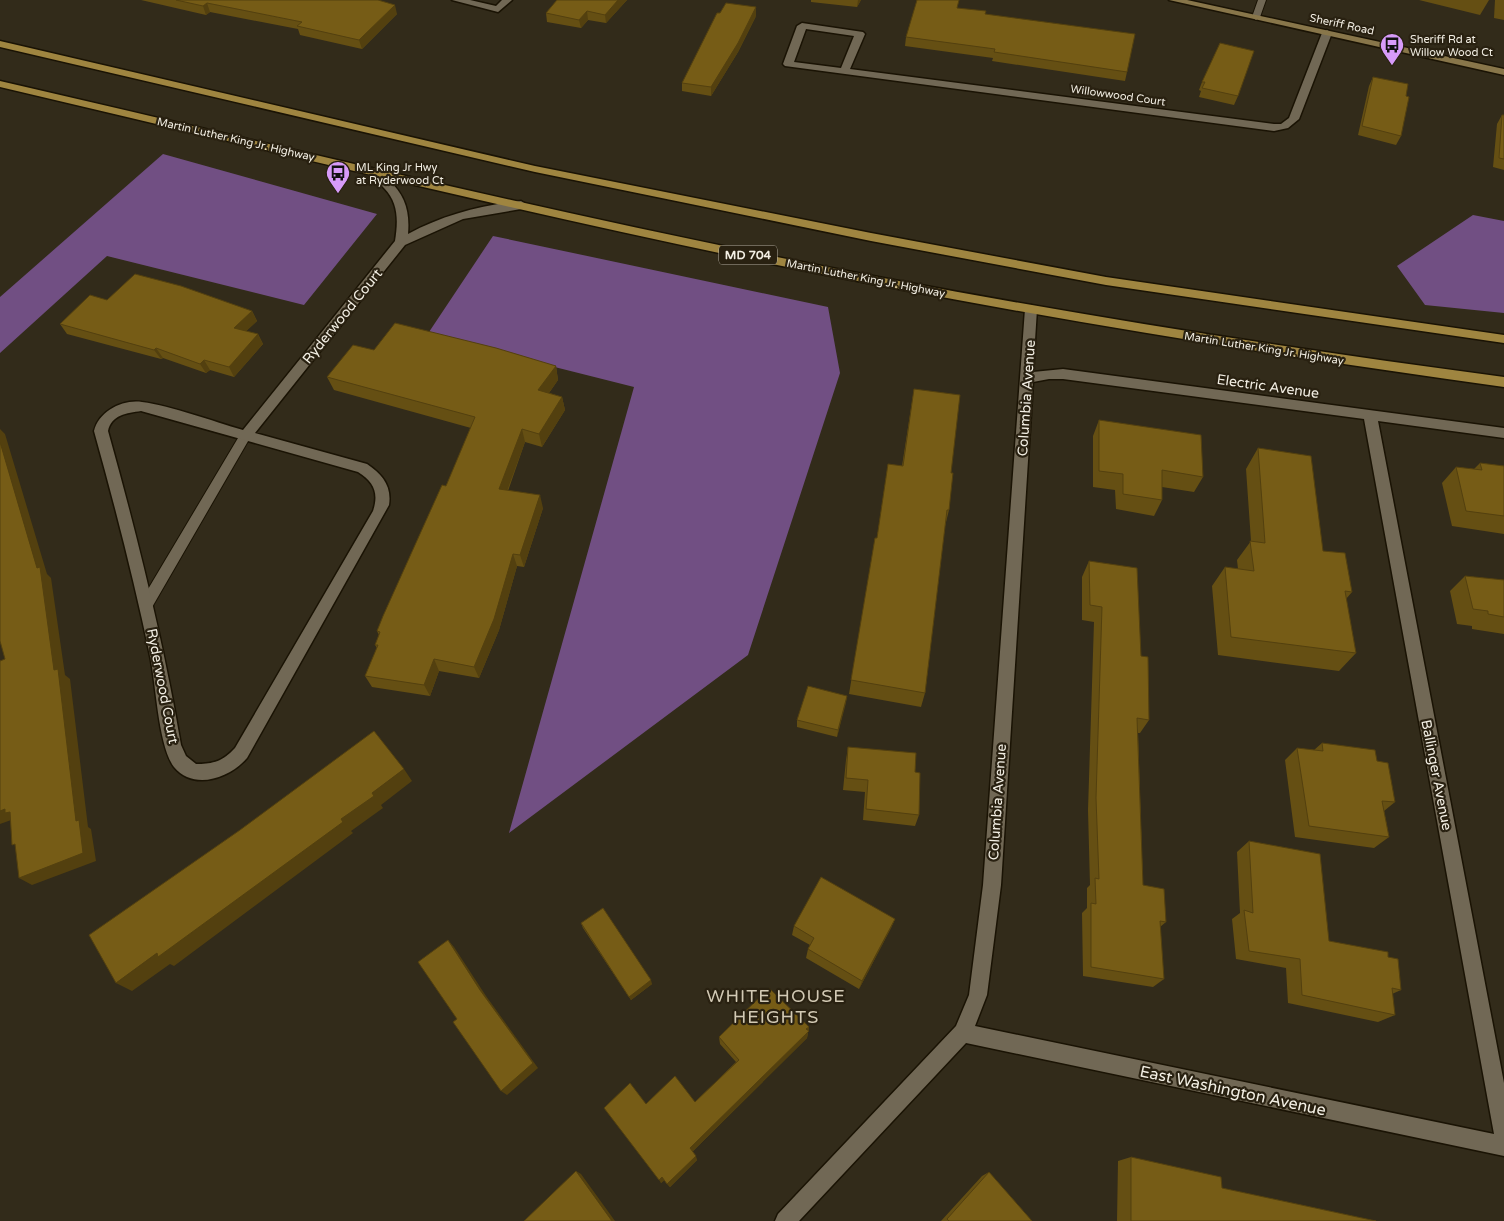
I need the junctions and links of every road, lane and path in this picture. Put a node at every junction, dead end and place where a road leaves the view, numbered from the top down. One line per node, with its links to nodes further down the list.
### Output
1 (457, 0): 2 (street)
2 (507, 0)
3 (1174, 0): 5 (main road, Sheriff Road)
4 (1262, 0): 5 (lane)
5 (1256, 17): 6 (main road, Sheriff Road)
6 (1327, 33): 8 (street, Willowwood Court); 9 (main road, Sheriff Road)
7 (0, 44): 15 (main road)
8 (844, 72): 8 (street, Willowwood Court)
9 (1504, 72)
10 (0, 84): 11 (main road, Martin Luther King Jr. Highway / MD 704)
11 (372, 171): 12 (main road, Martin Luther King Jr. Highway / MD 704); 13 (street)
12 (521, 205): 13 (street, Ryderwood Court); 14 (main road, Martin Luther King Jr. Highway / MD 704)
13 (401, 242): 20 (street, Ryderwood Court)
14 (1032, 309): 16 (street, Columbia Avenue); 17 (main road, Martin Luther King Jr. Highway / MD 704)
15 (1504, 339)
16 (1028, 378): 18 (street, Electric Avenue); 22 (street, Columbia Avenue)
17 (1504, 382)
18 (1370, 415): 19 (street, Electric Avenue); 23 (street, Ballinger Avenue)
19 (1504, 433)
20 (245, 436): 21 (lane); 21 (street, Ryderwood Court); 21 (street, Ryderwood Court)
21 (146, 605)
22 (962, 1033): 24 (street, East Washington Avenue); 25 (street, Columbia Avenue)
23 (1504, 1135)
24 (1504, 1146)
25 (785, 1221)

